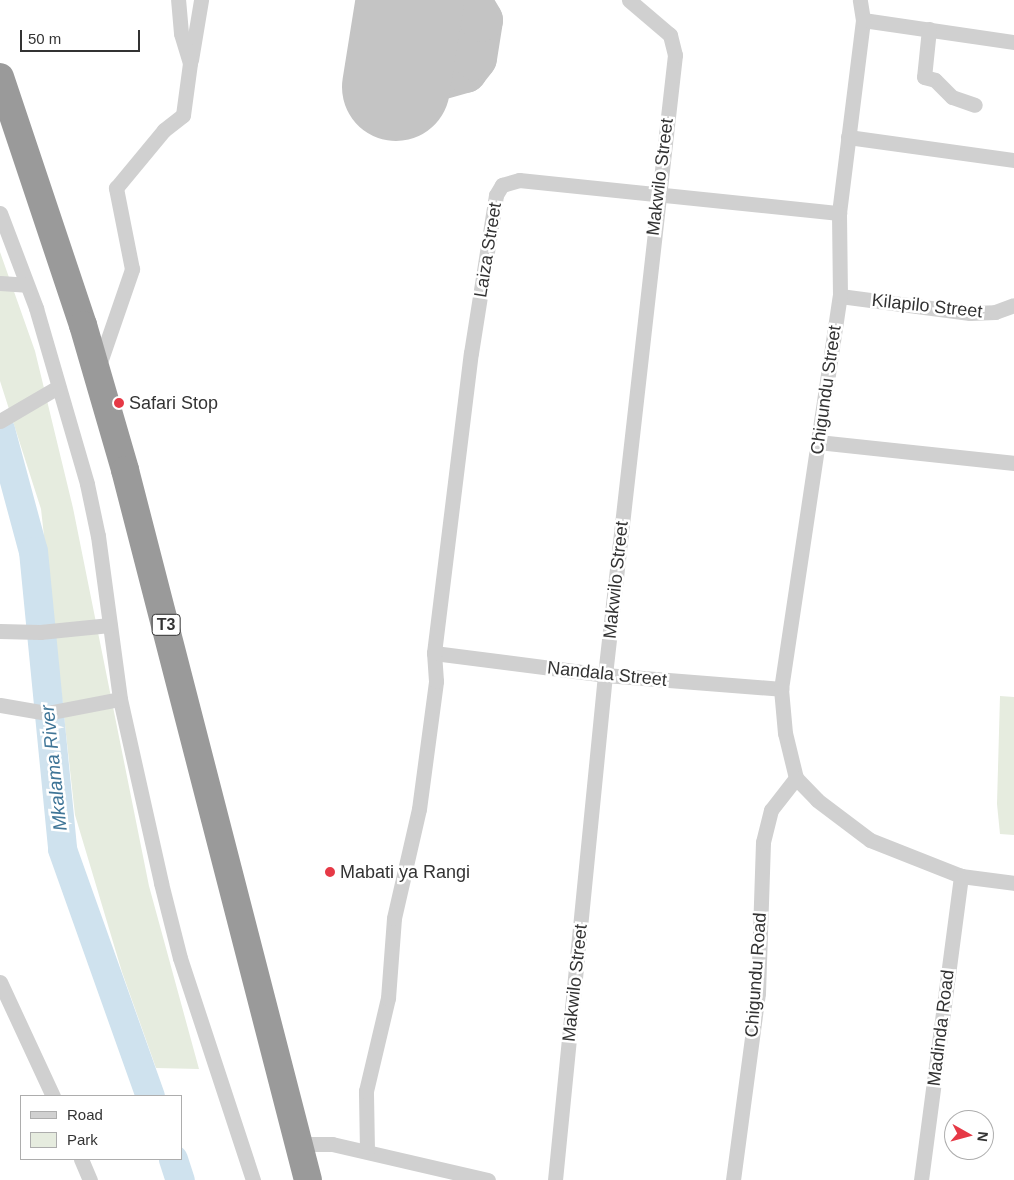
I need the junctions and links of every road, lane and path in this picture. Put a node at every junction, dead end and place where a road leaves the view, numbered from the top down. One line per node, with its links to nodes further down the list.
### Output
1 (178, 0): 8 (street)
2 (201, 0): 8 (street)
3 (629, 0): 13 (street, Makwilo Street)
4 (860, 0): 5 (street, Chigundu Street)
5 (862, 20): 6 (street); 11 (street, Chigundu Street)
6 (929, 29): 7 (street); 10 (street)
7 (1014, 42)
8 (190, 63): 20 (street)
9 (0, 77): 20 (highway, T3)
10 (975, 105)
11 (848, 137): 12 (street); 15 (street, Chigundu Street)
12 (1014, 160)
13 (658, 195): 15 (street, Laiza Street); 27 (street, Laiza Street); 28 (street, Makwilo Street)
14 (0, 213): 17 (street)
15 (839, 213): 18 (street, Chigundu Street)
16 (0, 283): 17 (street)
17 (26, 285): 21 (street)
18 (840, 296): 19 (street, Kilapilo Street); 23 (street, Chigundu Street)
19 (1014, 305)
20 (97, 372): 37 (highway, T3)
21 (58, 387): 22 (street); 25 (street)
22 (0, 421)
23 (818, 442): 24 (street); 29 (street, Chigundu Street)
24 (1014, 463)
25 (110, 625): 26 (street); 30 (street)
26 (0, 630)
27 (434, 653): 28 (street, Nandala Street); 38 (street, Laiza Street)
28 (605, 675): 29 (street, Nandala Street); 44 (street, Makwilo Street)
29 (781, 689): 32 (street, Chigundu Street)
30 (120, 699): 31 (street); 41 (street)
31 (0, 705)
32 (796, 778): 33 (street); 45 (street, Chigundu Road)
33 (961, 876): 34 (street); 46 (street, Madinda Road)
34 (1014, 883)
35 (0, 982): 36 (street)
36 (53, 1095)
37 (298, 1144): 38 (street); 42 (highway, T3)
38 (367, 1150): 43 (street)
39 (81, 1160): 40 (street)
40 (90, 1180)
41 (253, 1180)
42 (308, 1180)
43 (488, 1180)
44 (556, 1180)
45 (733, 1180)
46 (921, 1180)

